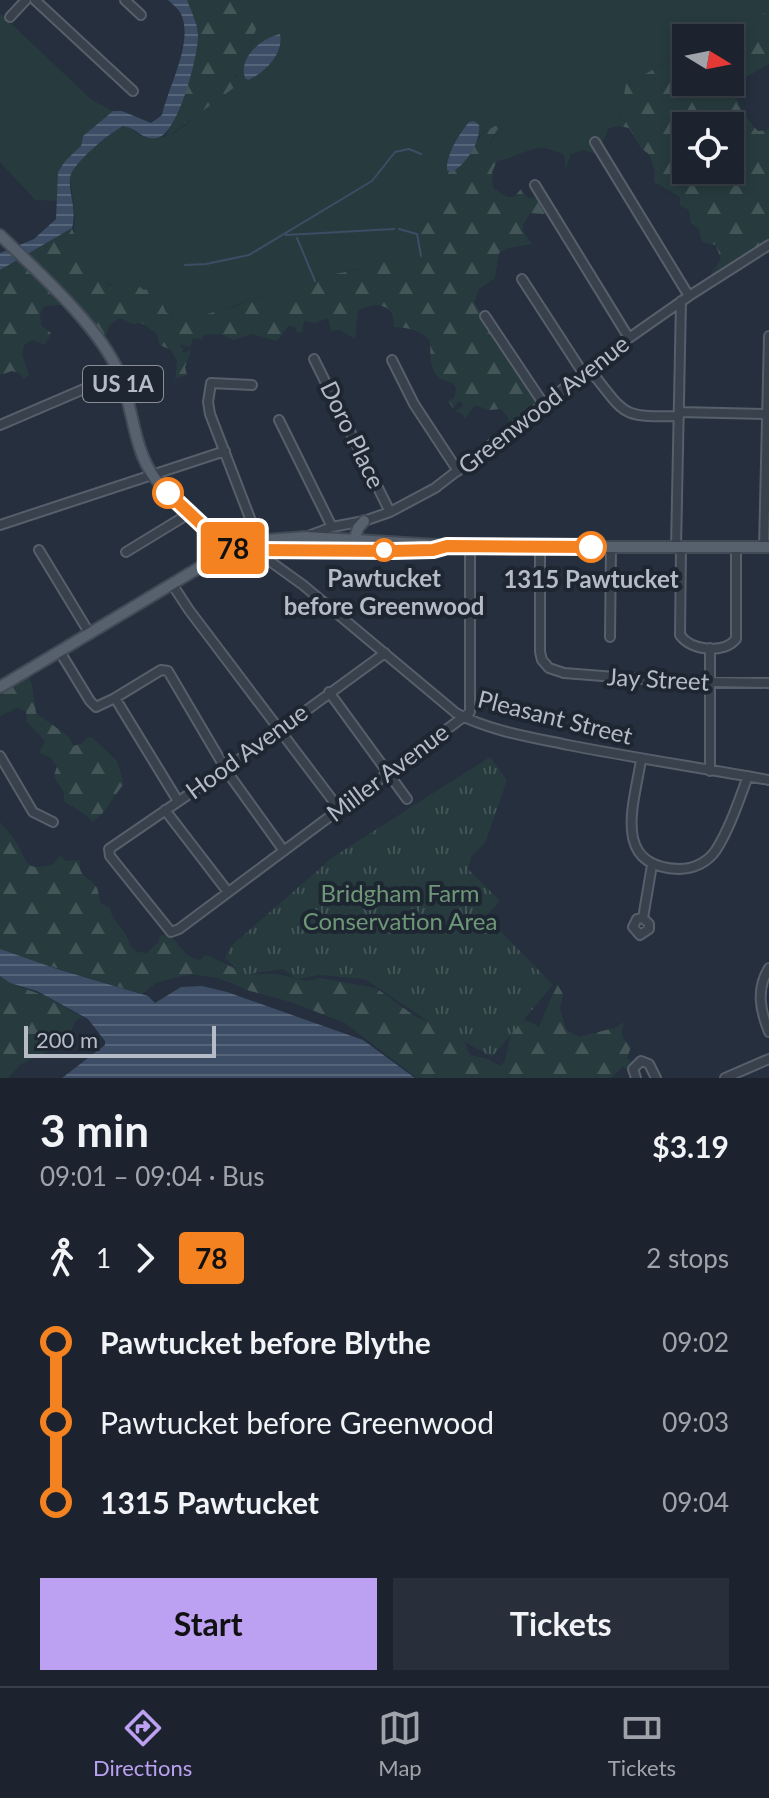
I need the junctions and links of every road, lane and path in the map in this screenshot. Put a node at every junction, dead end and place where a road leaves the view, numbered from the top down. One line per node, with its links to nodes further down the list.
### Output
1 (26, 0): 5 (street)
2 (35, 0): 6 (street)
3 (125, 0): 4 (street)
4 (141, 15)
5 (10, 17)
6 (133, 91)
7 (595, 142): 12 (street)
8 (535, 185): 15 (street)
9 (0, 235): 19 (main road, US 1A)
10 (768, 247): 12 (street, Greenwood Avenue)
11 (522, 279): 18 (street)
12 (685, 298): 15 (street, Greenwood Avenue); 22 (street)
13 (485, 316): 21 (street)
14 (769, 336): 23 (street)
15 (629, 338): 18 (street, Greenwood Avenue)
16 (314, 359): 29 (street, Doro Place)
17 (392, 360): 27 (street)
18 (587, 371): 21 (street, Greenwood Avenue); 22 (street)
19 (119, 374): 25 (street); 28 (main road, US 1A)
20 (252, 385): 26 (street)
21 (545, 406): 27 (street, Greenwood Avenue)
22 (680, 414): 23 (street); 42 (street)
23 (766, 414): 41 (street)
24 (279, 420): 34 (street)
25 (0, 425)
26 (225, 451): 28 (street); 33 (street)
27 (458, 471): 29 (street, Greenwood Avenue)
28 (153, 475): 30 (main road, US 1A); 32 (street)
29 (390, 512): 31 (street, Greenwood Avenue)
30 (190, 513): 43 (main road, US 1A); 47 (street)
31 (364, 521): 34 (street, Greenwood Avenue); 36 (main road)
32 (0, 525)
33 (253, 526)
34 (332, 527): 35 (street, Greenwood Avenue)
35 (306, 537): 36 (main road); 43 (main road)
36 (353, 545): 37 (main road); 45 (main road)
37 (470, 547): 38 (main road); 60 (street, Miller Avenue)
38 (540, 547): 39 (main road); 55 (street, Jay Street)
39 (611, 547): 42 (main road); 51 (street)
40 (736, 547): 41 (main road); 42 (main road); 52 (street)
41 (766, 547)
42 (679, 548): 52 (street)
43 (231, 549): 44 (main road); 49 (main road)
44 (253, 549): 45 (main road); 48 (street, Pleasant Street)
45 (285, 549): 48 (street)
46 (39, 550): 50 (street)
47 (126, 552)
48 (285, 571): 54 (street, Pleasant Street)
49 (172, 584): 50 (main road); 61 (street)
50 (90, 634): 53 (main road)
51 (610, 637)
52 (710, 648): 55 (street)
53 (60, 652): 57 (main road); 59 (street)
54 (385, 653): 58 (street, Hood Avenue); 60 (street, Pleasant Street)
55 (710, 683): 56 (street, Jay Street); 65 (street)
56 (769, 683)
57 (0, 687)
58 (329, 692): 61 (street, Hood Avenue); 66 (street)
59 (115, 698): 64 (street); 70 (street)
60 (465, 717): 63 (street, Pleasant Street); 66 (street, Miller Avenue)
61 (280, 729): 64 (street, Hood Avenue); 72 (street)
62 (0, 756): 73 (street)
63 (641, 760): 65 (street, Pleasant Street); 75 (street)
64 (226, 768): 70 (street, Hood Avenue); 74 (street)
65 (710, 771): 67 (street, Pleasant Street)
66 (389, 773): 69 (street); 72 (street, Miller Avenue)
67 (748, 776): 68 (street, Pleasant Street); 75 (street)
68 (769, 780)
69 (407, 799)
70 (178, 801): 71 (street, Hood Avenue)
71 (165, 810): 76 (street); 78 (street, Hood Avenue)
72 (340, 810): 74 (street, Miller Avenue)
73 (53, 822)
74 (284, 851): 76 (street, Miller Avenue)
75 (652, 865): 77 (street)
76 (228, 892): 78 (street, Miller Avenue)
77 (643, 918)
78 (173, 933)
79 (769, 968): 80 (street)
80 (769, 1032)
81 (769, 1059): 84 (street)
82 (636, 1078): 83 (street)
83 (656, 1078)
84 (725, 1078)

